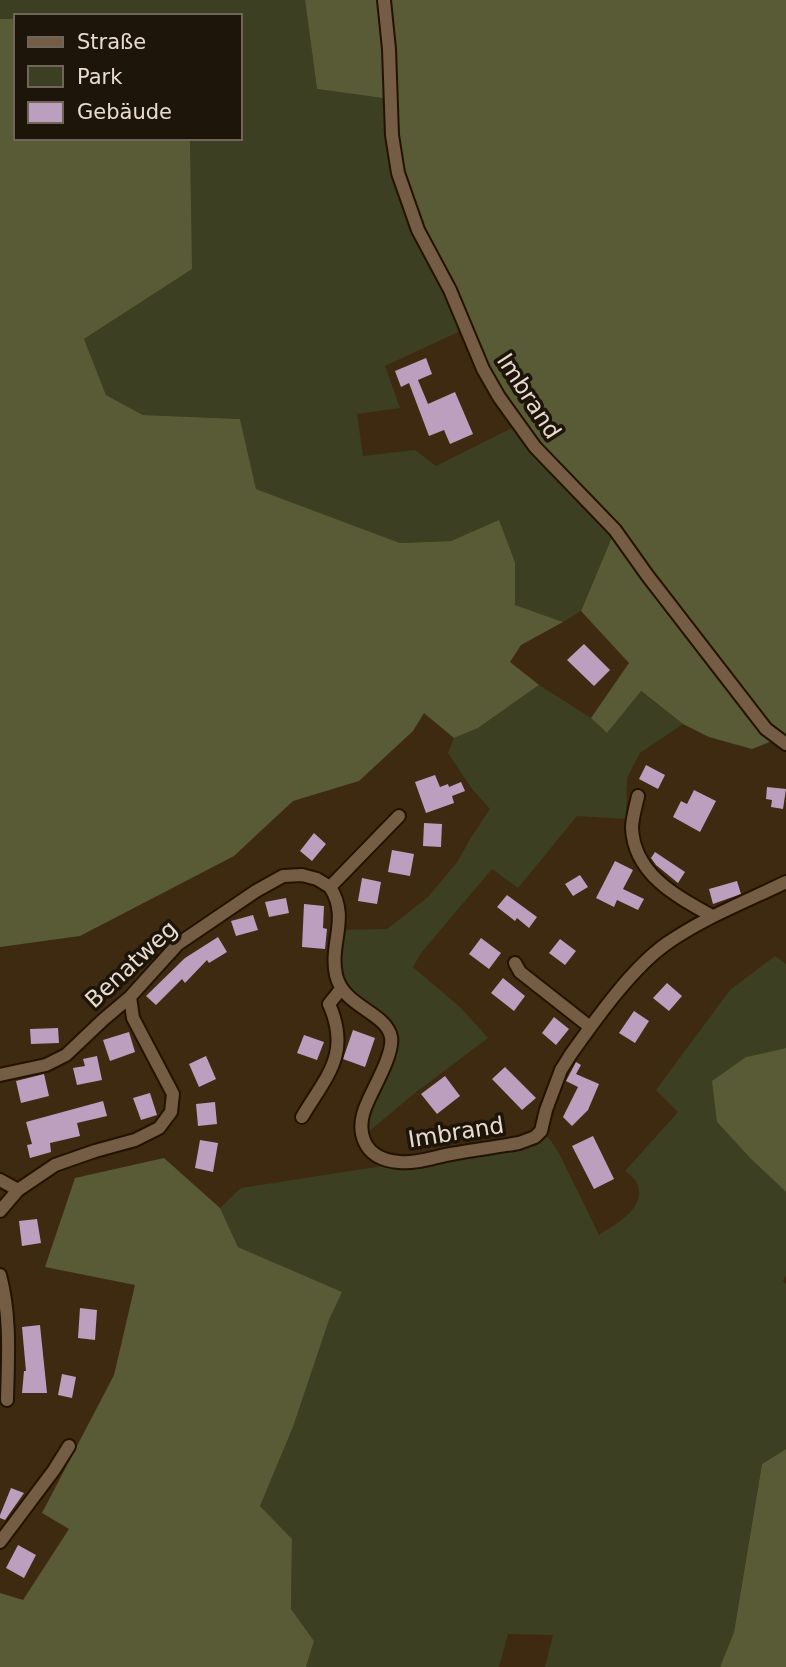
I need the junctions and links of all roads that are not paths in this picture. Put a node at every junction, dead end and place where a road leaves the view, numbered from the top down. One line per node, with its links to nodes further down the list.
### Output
1 (384, 0): 2 (street, Imbrand)
2 (786, 744)
3 (638, 796): 7 (street)
4 (399, 816): 6 (street)
5 (786, 882): 7 (street, Imbrand)
6 (330, 887): 9 (street); 10 (street, Benatweg)
7 (712, 916): 11 (street, Imbrand)
8 (515, 963): 11 (street)
9 (341, 989): 11 (street, Imbrand); 13 (street)
10 (130, 997): 12 (street, Benatweg); 15 (street)
11 (590, 1027)
12 (0, 1075)
13 (302, 1117)
14 (0, 1180): 15 (street)
15 (18, 1189): 16 (street)
16 (0, 1211)
17 (0, 1275): 18 (street)
18 (7, 1400)
19 (69, 1446): 20 (street)
20 (0, 1542)

